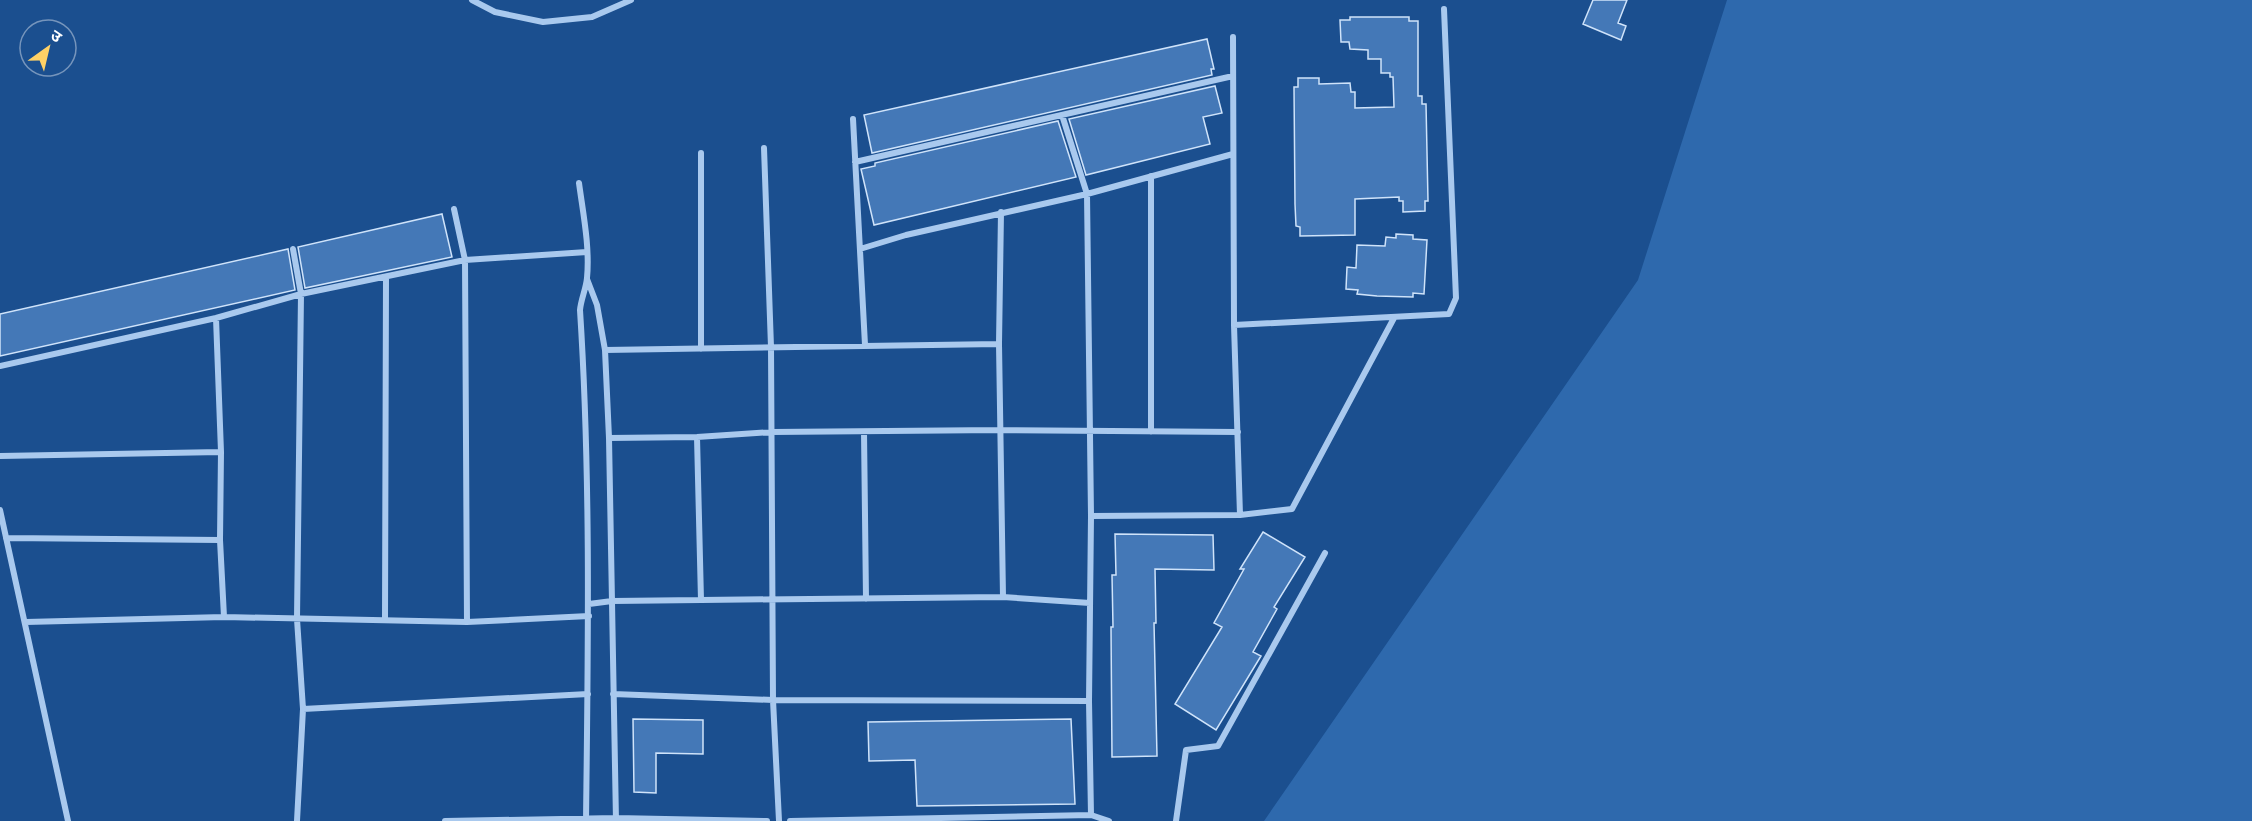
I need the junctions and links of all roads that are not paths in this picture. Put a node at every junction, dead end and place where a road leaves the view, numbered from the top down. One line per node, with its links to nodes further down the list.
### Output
1 (472, 0): 2 (street)
2 (631, 0)
3 (1444, 9): 25 (street)
4 (1233, 37): 5 (street)
5 (1233, 76): 6 (street); 10 (street)
6 (1062, 115): 11 (street); 14 (street)
7 (853, 119): 11 (street)
8 (764, 148): 29 (street)
9 (701, 153): 30 (street)
10 (1233, 154): 12 (street); 26 (street)
11 (855, 162): 18 (street)
12 (1151, 176): 14 (street); 37 (street)
13 (579, 183): 19 (street)
14 (1087, 194): 16 (street); 34 (street)
15 (454, 209): 20 (street)
16 (1001, 212): 18 (street); 27 (street)
17 (293, 249): 23 (street)
18 (860, 249): 28 (street)
19 (586, 252): 20 (street); 22 (street)
20 (465, 260): 21 (street); 61 (street)
21 (386, 277): 23 (street); 59 (street)
22 (587, 279): 31 (street); 55 (street)
23 (301, 294): 24 (street); 58 (street)
24 (216, 318): 32 (street); 41 (street)
25 (1394, 318): 26 (street); 44 (street)
26 (1234, 325): 38 (street)
27 (999, 344): 28 (street); 33 (street)
28 (865, 345): 29 (street)
29 (771, 347): 30 (street); 35 (street)
30 (701, 349): 31 (street)
31 (605, 350): 40 (street)
32 (0, 366)
33 (1000, 430): 34 (street); 36 (street); 49 (street)
34 (1089, 431): 37 (street); 45 (street)
35 (772, 432): 36 (street); 39 (street); 51 (street)
36 (864, 432): 52 (street)
37 (1151, 432): 38 (street)
38 (1238, 432): 44 (street)
39 (697, 436): 40 (street); 50 (street)
40 (609, 438): 53 (street)
41 (221, 452): 42 (street); 47 (street)
42 (0, 456)
43 (0, 510): 46 (street)
44 (1240, 515): 45 (street)
45 (1091, 516): 54 (street)
46 (6, 538): 47 (street); 60 (street)
47 (220, 540): 57 (street)
48 (1325, 553): 77 (street)
49 (1003, 597): 52 (street); 54 (street)
50 (701, 600): 51 (street); 53 (street)
51 (774, 600): 52 (street); 64 (street)
52 (866, 600)
53 (612, 601): 55 (street); 63 (street)
54 (1090, 603): 65 (street)
55 (589, 604): 56 (street)
56 (589, 616): 61 (street); 62 (street)
57 (224, 617): 58 (street); 60 (street)
58 (297, 619): 59 (street); 66 (street)
59 (385, 619): 61 (street)
60 (26, 622): 70 (street)
61 (467, 622)
62 (588, 694): 66 (street); 68 (street)
63 (613, 694): 64 (street); 69 (street)
64 (773, 700): 65 (street); 74 (street)
65 (1089, 701): 67 (street)
66 (303, 709): 71 (street)
67 (1091, 815): 75 (street); 76 (street)
68 (586, 820): 69 (street); 72 (street)
69 (616, 820): 73 (street)
70 (68, 821)
71 (297, 821)
72 (446, 821)
73 (767, 821)
74 (780, 821)
75 (790, 821)
76 (1109, 821)
77 (1176, 821)

